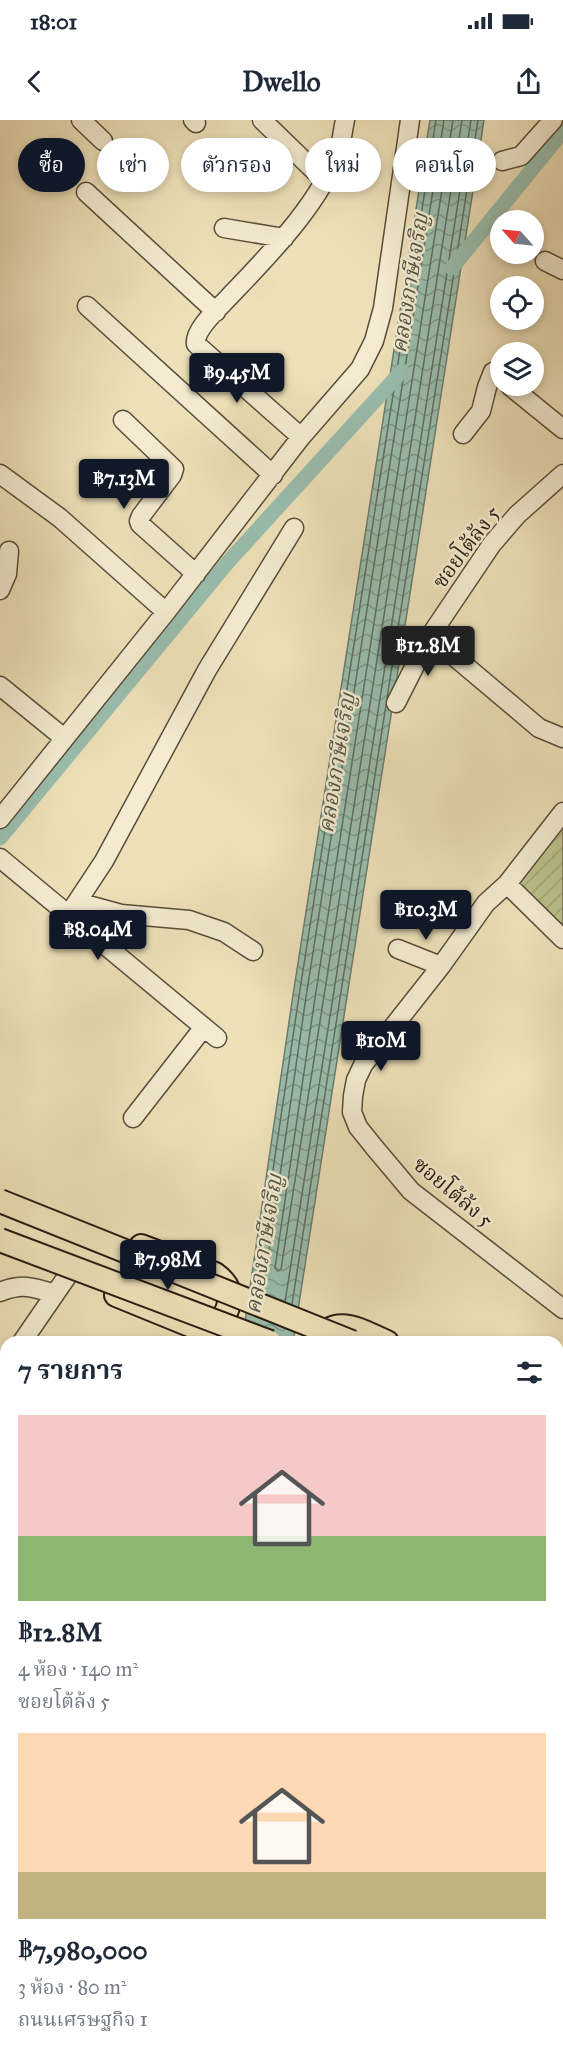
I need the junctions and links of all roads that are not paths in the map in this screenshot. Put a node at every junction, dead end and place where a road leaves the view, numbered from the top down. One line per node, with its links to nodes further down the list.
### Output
1 (81, 120): 6 (street)
2 (262, 120): 9 (street)
3 (345, 120): 7 (street)
4 (410, 120): 23 (street)
5 (553, 120): 8 (street)
6 (100, 138)
7 (342, 138)
8 (502, 161)
9 (305, 162)
10 (87, 192): 17 (street)
11 (316, 192): 13 (street)
12 (224, 228): 13 (street)
13 (284, 238): 17 (street)
14 (545, 261): 15 (street)
15 (563, 270)
16 (87, 306): 26 (street)
17 (216, 312): 23 (street)
18 (490, 377): 22 (street)
19 (522, 396): 21 (street)
20 (123, 420): 29 (street)
21 (563, 429)
22 (463, 434)
23 (301, 437): 26 (street)
24 (0, 474): 31 (street)
25 (563, 474): 32 (street, ซอยโต้ล้ง 5)
26 (273, 475): 29 (street)
27 (294, 528): 41 (street)
28 (9, 551): 30 (street)
29 (195, 574): 31 (street)
30 (0, 590)
31 (166, 612): 35 (street)
32 (430, 636): 34 (street, ซอยโต้ล้ง 5); 36 (street)
33 (0, 686): 35 (street)
34 (396, 703)
35 (64, 738): 38 (street)
36 (563, 738)
37 (563, 812): 40 (street, ซอยโต้ล้ง 5)
38 (0, 819)
39 (0, 858): 41 (street)
40 (507, 884): 42 (street); 45 (street, ซอยโต้ล้ง 5)
41 (73, 908): 44 (street); 46 (street)
42 (563, 939)
43 (398, 949): 45 (street)
44 (253, 951)
45 (441, 966): 54 (street, ซอยโต้ล้ง 5)
46 (133, 1118)
47 (0, 1191): 51 (main road)
48 (0, 1201): 58 (main road, bridge)
49 (0, 1240): 56 (main road, bridge)
50 (0, 1247): 51 (main road)
51 (68, 1275): 53 (street)
52 (0, 1292): 53 (street)
53 (55, 1294): 55 (street)
54 (563, 1309)
55 (26, 1336)
56 (254, 1336)
57 (322, 1336): 59 (main road)
58 (337, 1336)
59 (372, 1336)

